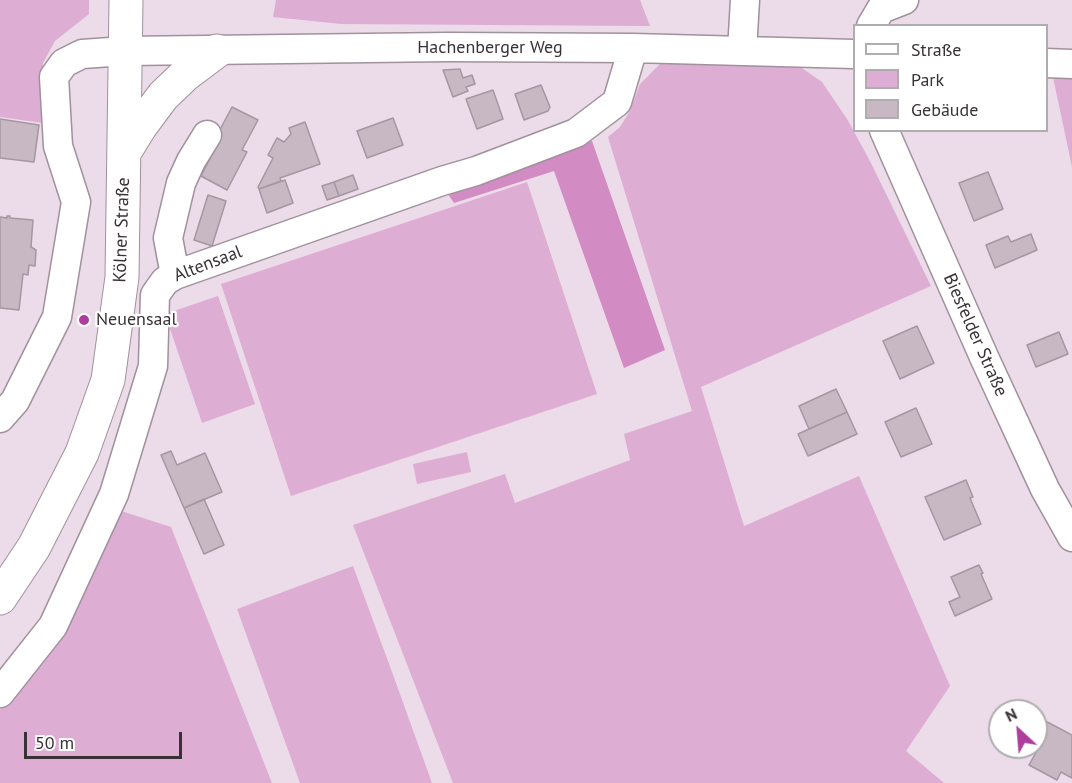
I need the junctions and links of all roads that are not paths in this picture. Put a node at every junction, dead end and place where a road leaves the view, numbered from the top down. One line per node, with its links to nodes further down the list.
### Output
1 (126, 0): 6 (main road, Kölner Straße)
2 (745, 0): 8 (street)
3 (904, 0): 4 (street)
4 (872, 24)
5 (633, 48): 7 (street, Hachenberger Weg); 8 (street, Hachenberger Weg); 15 (street, Altensaal)
6 (125, 51): 7 (street, Hachenberger Weg); 14 (main road, Kölner Straße); 16 (street)
7 (217, 51): 14 (main road)
8 (742, 51): 9 (street, Hachenberger Weg)
9 (853, 54)
10 (1048, 63): 11 (street)
11 (1072, 64)
12 (885, 132): 17 (street, Biesfelder Straße)
13 (207, 135): 15 (street)
14 (124, 153): 18 (main road, Kölner Straße)
15 (175, 275): 19 (street, Altensaal)
16 (0, 418)
17 (1072, 537)
18 (0, 598)
19 (0, 693)

